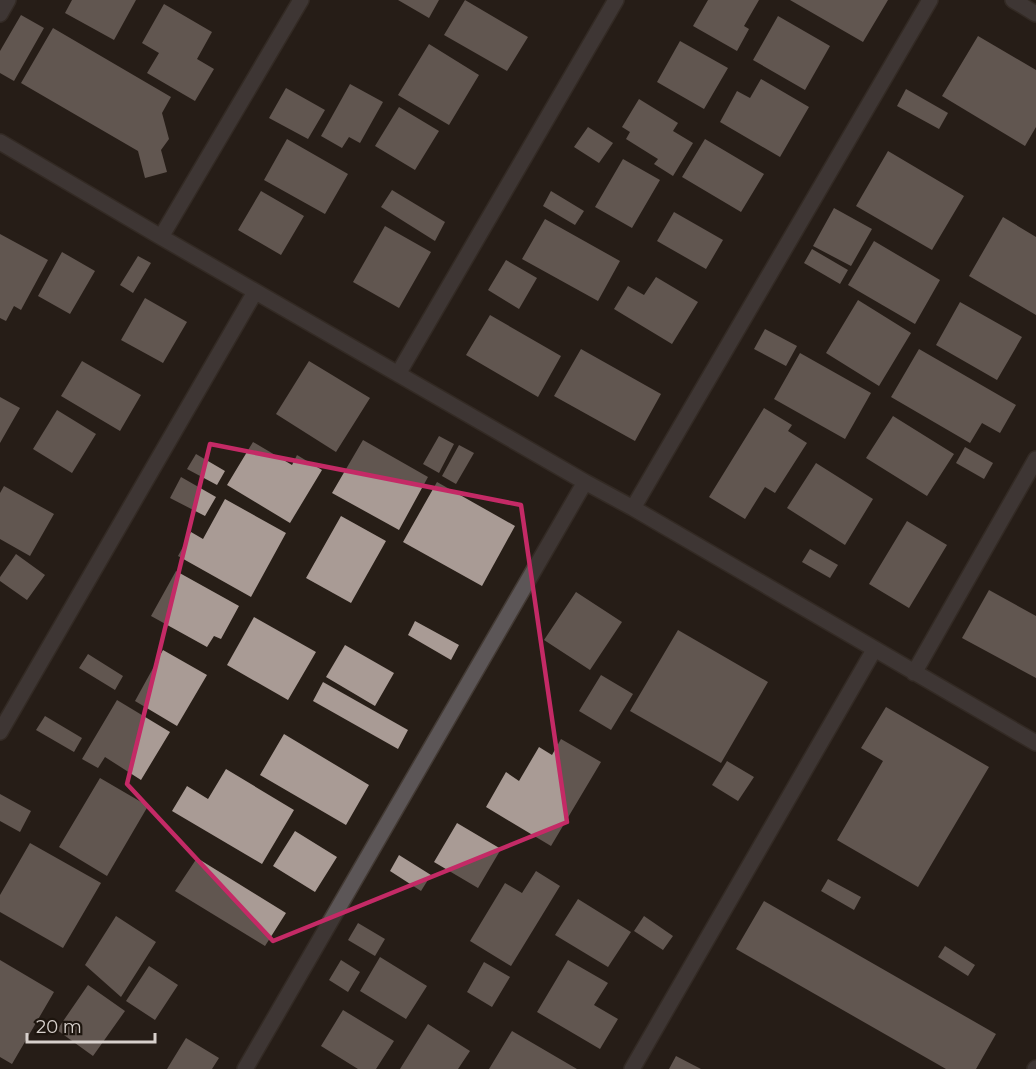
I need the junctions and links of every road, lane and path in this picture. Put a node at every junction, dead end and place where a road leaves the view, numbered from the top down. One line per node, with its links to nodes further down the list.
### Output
1 (8, 0): 6 (street)
2 (301, 0): 9 (street)
3 (616, 0): 11 (street)
4 (930, 0): 14 (street)
5 (1013, 0): 7 (street)
6 (0, 14)
7 (1036, 14)
8 (0, 142): 9 (street)
9 (161, 237): 10 (street)
10 (255, 292): 11 (street); 17 (street)
11 (398, 374): 13 (street)
12 (1036, 459): 16 (street)
13 (585, 482): 14 (street); 19 (street)
14 (633, 508): 15 (street)
15 (874, 650): 16 (street); 20 (street)
16 (914, 673): 18 (street)
17 (0, 732)
18 (1036, 743)
19 (245, 1069)
20 (632, 1069)

